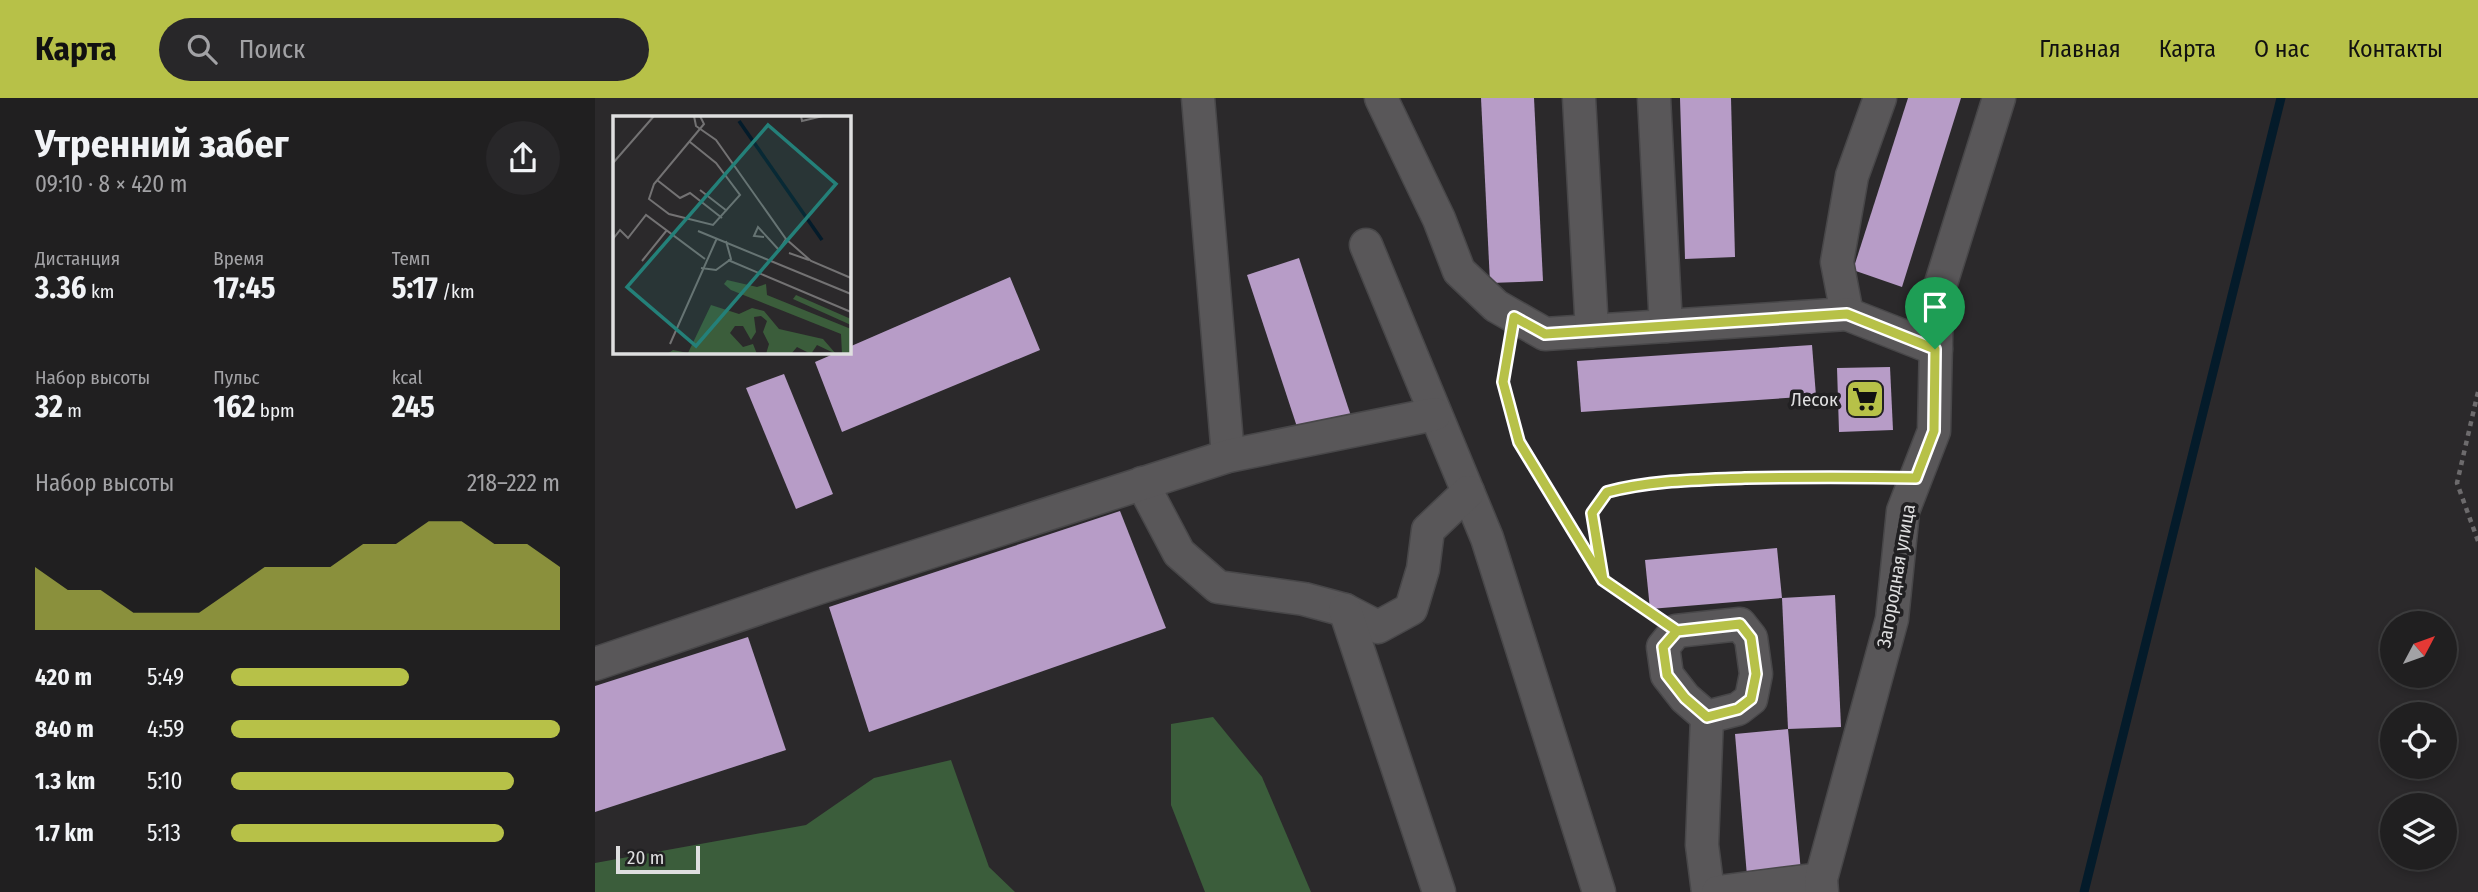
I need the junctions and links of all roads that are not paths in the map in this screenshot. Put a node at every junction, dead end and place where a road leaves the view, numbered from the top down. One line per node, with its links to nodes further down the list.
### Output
1 (1198, 98): 13 (street)
2 (1381, 98): 10 (street)
3 (1579, 98): 10 (street)
4 (1654, 98): 9 (street)
5 (1880, 98): 8 (street)
6 (1999, 98): 11 (street, Загородная улица)
7 (1366, 245): 12 (street)
8 (1847, 314): 9 (street); 11 (street)
9 (1666, 326): 10 (street)
10 (1592, 331)
11 (1935, 349): 19 (street, Загородная улица)
12 (1435, 414): 13 (street); 15 (street)
13 (1228, 456): 14 (street)
14 (1142, 484): 16 (street); 17 (street)
15 (1468, 492): 16 (street); 21 (street)
16 (1345, 610): 20 (street)
17 (595, 664)
18 (1707, 717): 18 (street); 22 (street)
19 (1822, 886): 23 (street)
20 (1439, 892)
21 (1599, 892)
22 (1708, 892)
23 (1718, 892)

